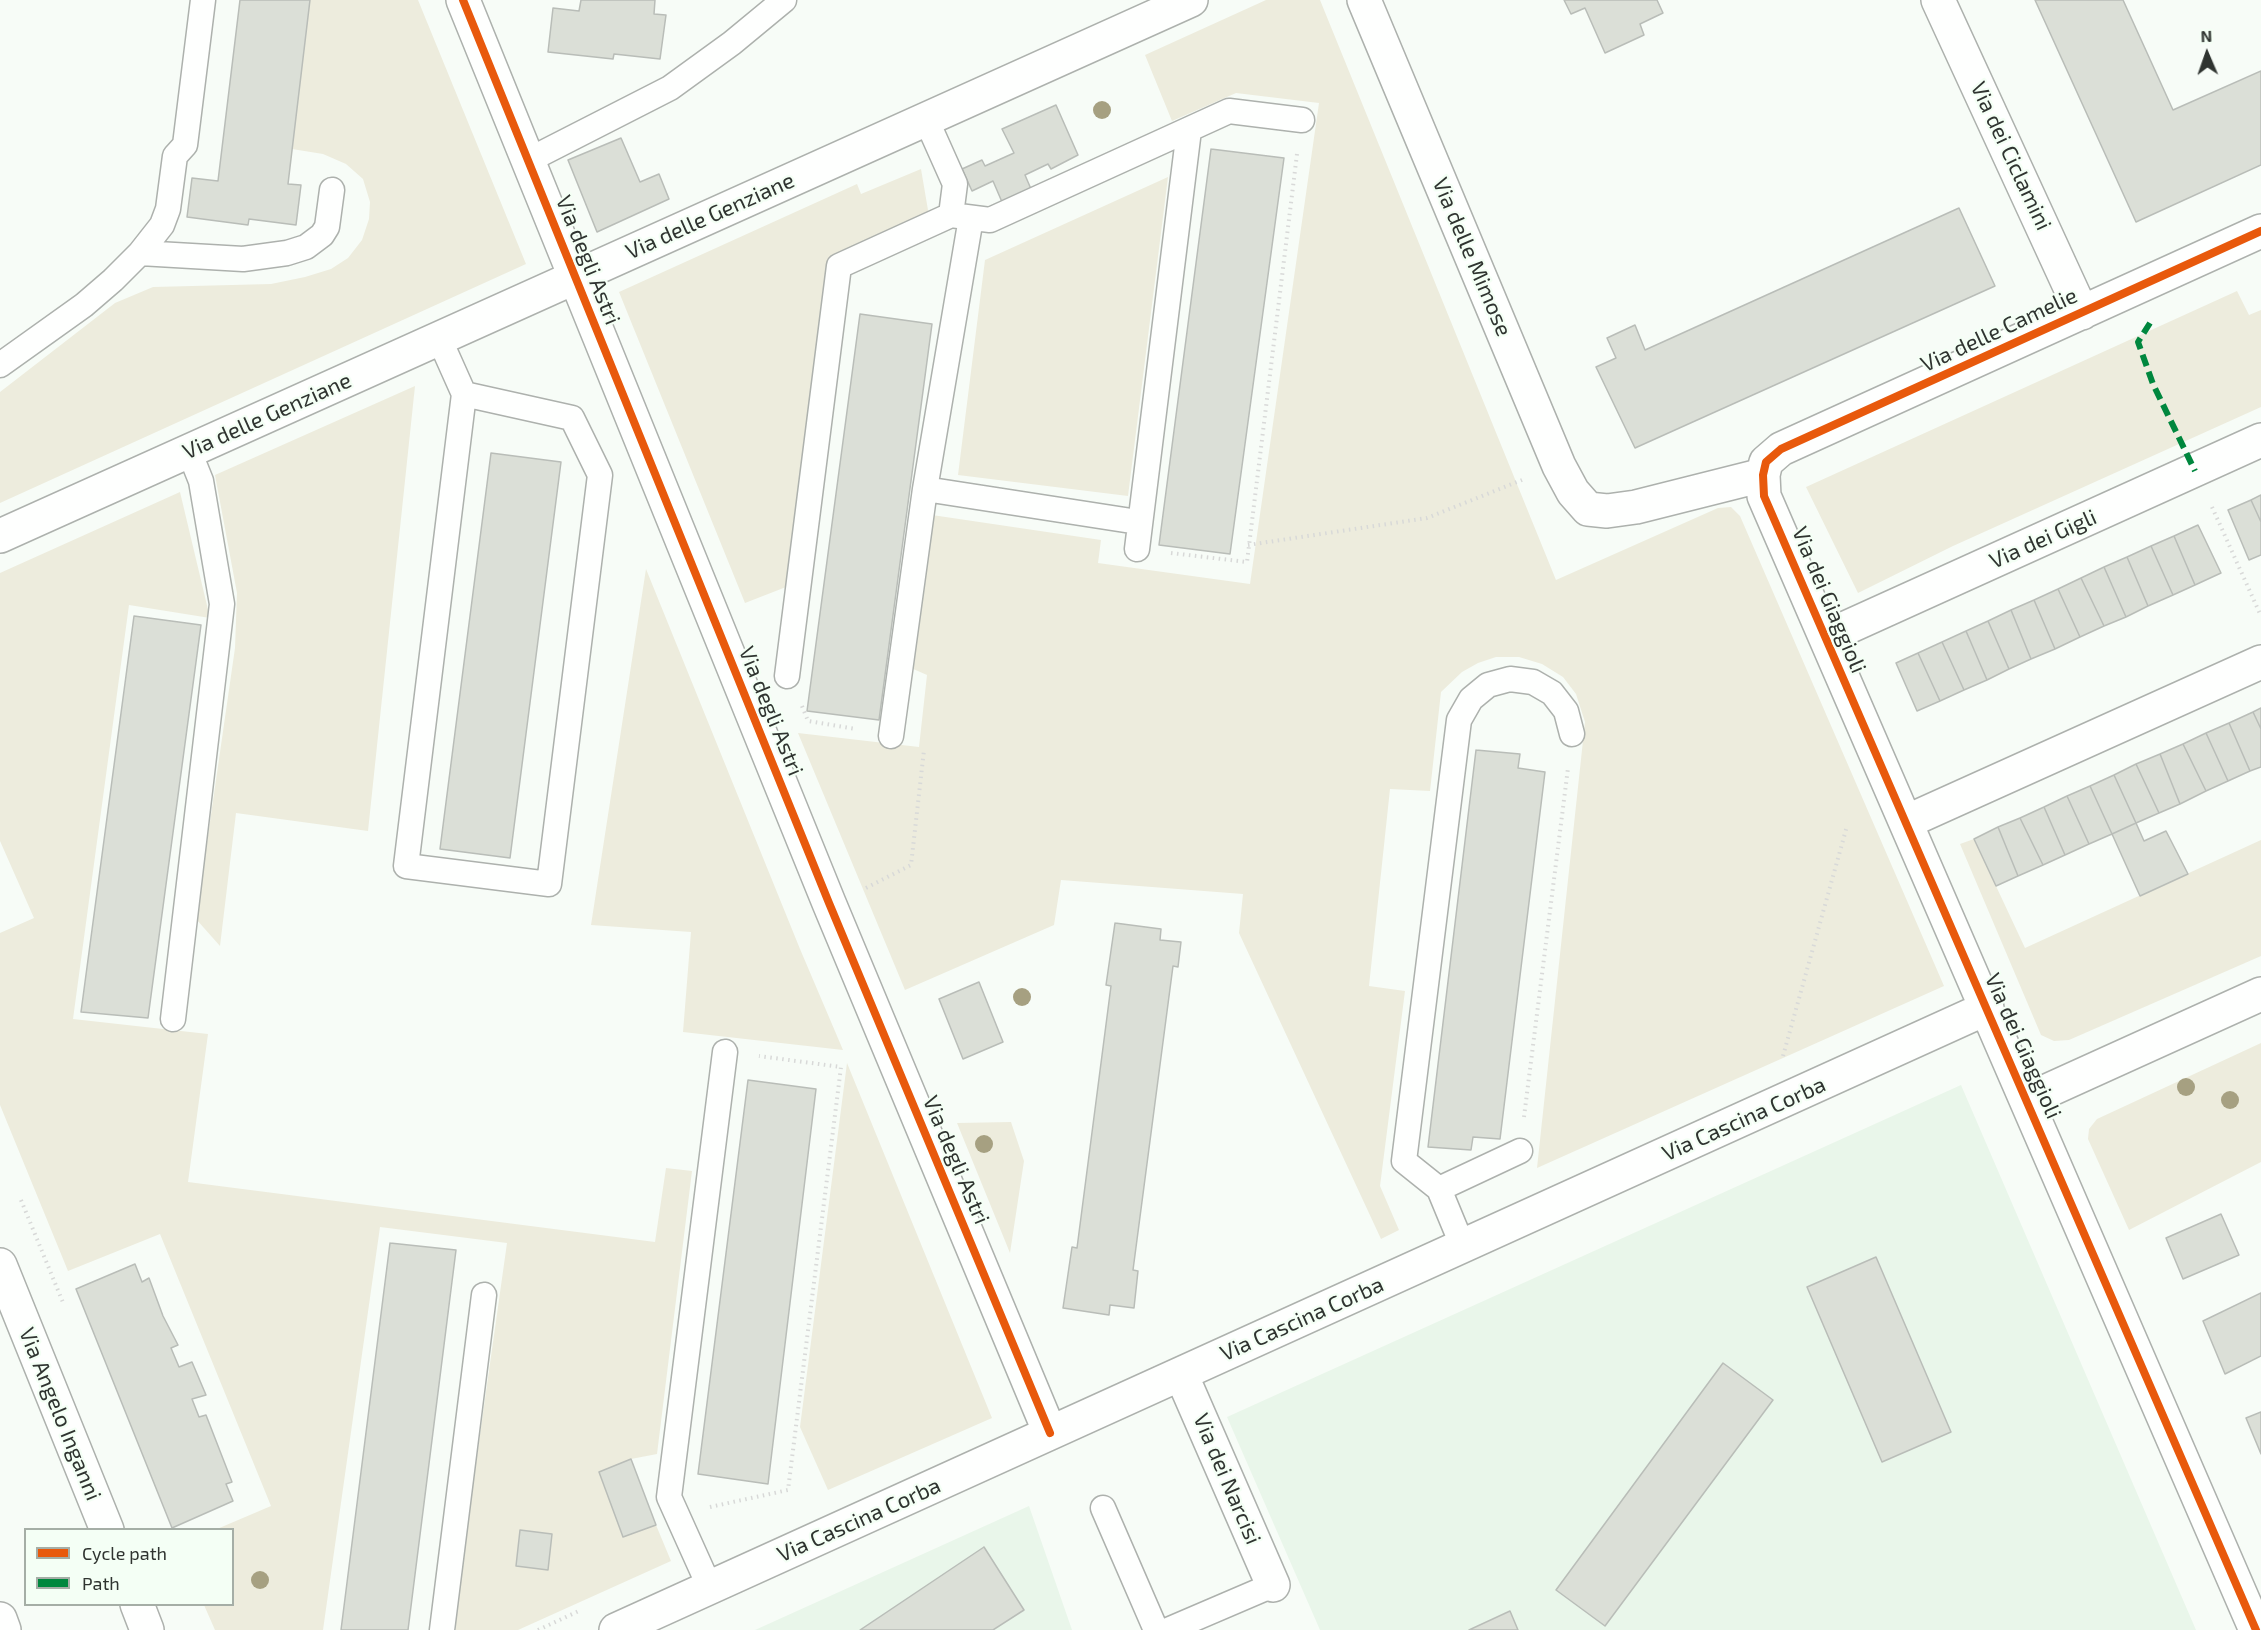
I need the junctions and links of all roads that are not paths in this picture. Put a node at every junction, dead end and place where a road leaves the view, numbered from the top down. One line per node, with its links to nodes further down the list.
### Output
1 (203, 0): 14 (lane)
2 (463, 0): 10 (street, Via degli Astri)
3 (784, 0): 10 (lane)
4 (1191, 0): 7 (street, Via delle Genziane)
5 (1364, 0): 22 (street, Via delle Mimose)
6 (1938, 0): 16 (street, Via dei Ciclamini)
7 (926, 119): 12 (lane); 15 (street, Via delle Genziane)
8 (1302, 120): 9 (lane)
9 (1189, 130): 12 (lane); 24 (lane)
10 (529, 160): 15 (street, Via degli Astri)
11 (332, 190): 14 (lane)
12 (961, 216): 23 (lane); 29 (lane)
13 (2261, 231): 16 (street, Via delle Camelie)
14 (140, 253): 18 (lane)
15 (576, 276): 17 (street, Via delle Genziane); 44 (street, Via degli Astri)
16 (2082, 313): 22 (street, Via delle Camelie)
17 (439, 338): 19 (lane); 21 (street, Via delle Genziane)
18 (0, 365)
19 (464, 394): 19 (lane)
20 (2261, 441): 27 (street, Via dei Gigli)
21 (189, 451): 25 (street, Via delle Genziane); 35 (lane)
22 (1763, 475): 27 (street, Via dei Giaggioli)
23 (925, 489): 24 (lane); 31 (lane)
24 (1138, 522): 26 (lane)
25 (0, 536)
26 (1137, 549)
27 (1826, 637): 32 (street, Via dei Giaggioli)
28 (2261, 662): 32 (street)
29 (787, 676)
30 (1572, 734): 39 (lane)
31 (891, 736)
32 (1906, 822): 34 (street, Via dei Giaggioli)
33 (2261, 994): 37 (street)
34 (1987, 1008): 37 (street, Via dei Giaggioli); 40 (street, Via Cascina Corba)
35 (173, 1019)
36 (725, 1052): 48 (lane)
37 (2027, 1100): 55 (street, Via dei Giaggioli)
38 (1520, 1151): 39 (lane)
39 (1439, 1189): 40 (lane)
40 (1463, 1246): 43 (street, Via Cascina Corba)
41 (0, 1265): 46 (street, Via Angelo Inganni)
42 (484, 1295): 51 (lane)
43 (1181, 1374): 44 (street, Via Cascina Corba); 47 (street, Via dei Narcisi)
44 (1050, 1433): 48 (street, Via Cascina Corba)
45 (1103, 1508): 53 (lane)
46 (106, 1528)
47 (1273, 1585): 54 (lane)
48 (710, 1588): 52 (street, Via Cascina Corba)
49 (137, 1606): 50 (street)
50 (147, 1630)
51 (442, 1630)
52 (616, 1630)
53 (1156, 1630)
54 (1168, 1630)
55 (2259, 1630)

